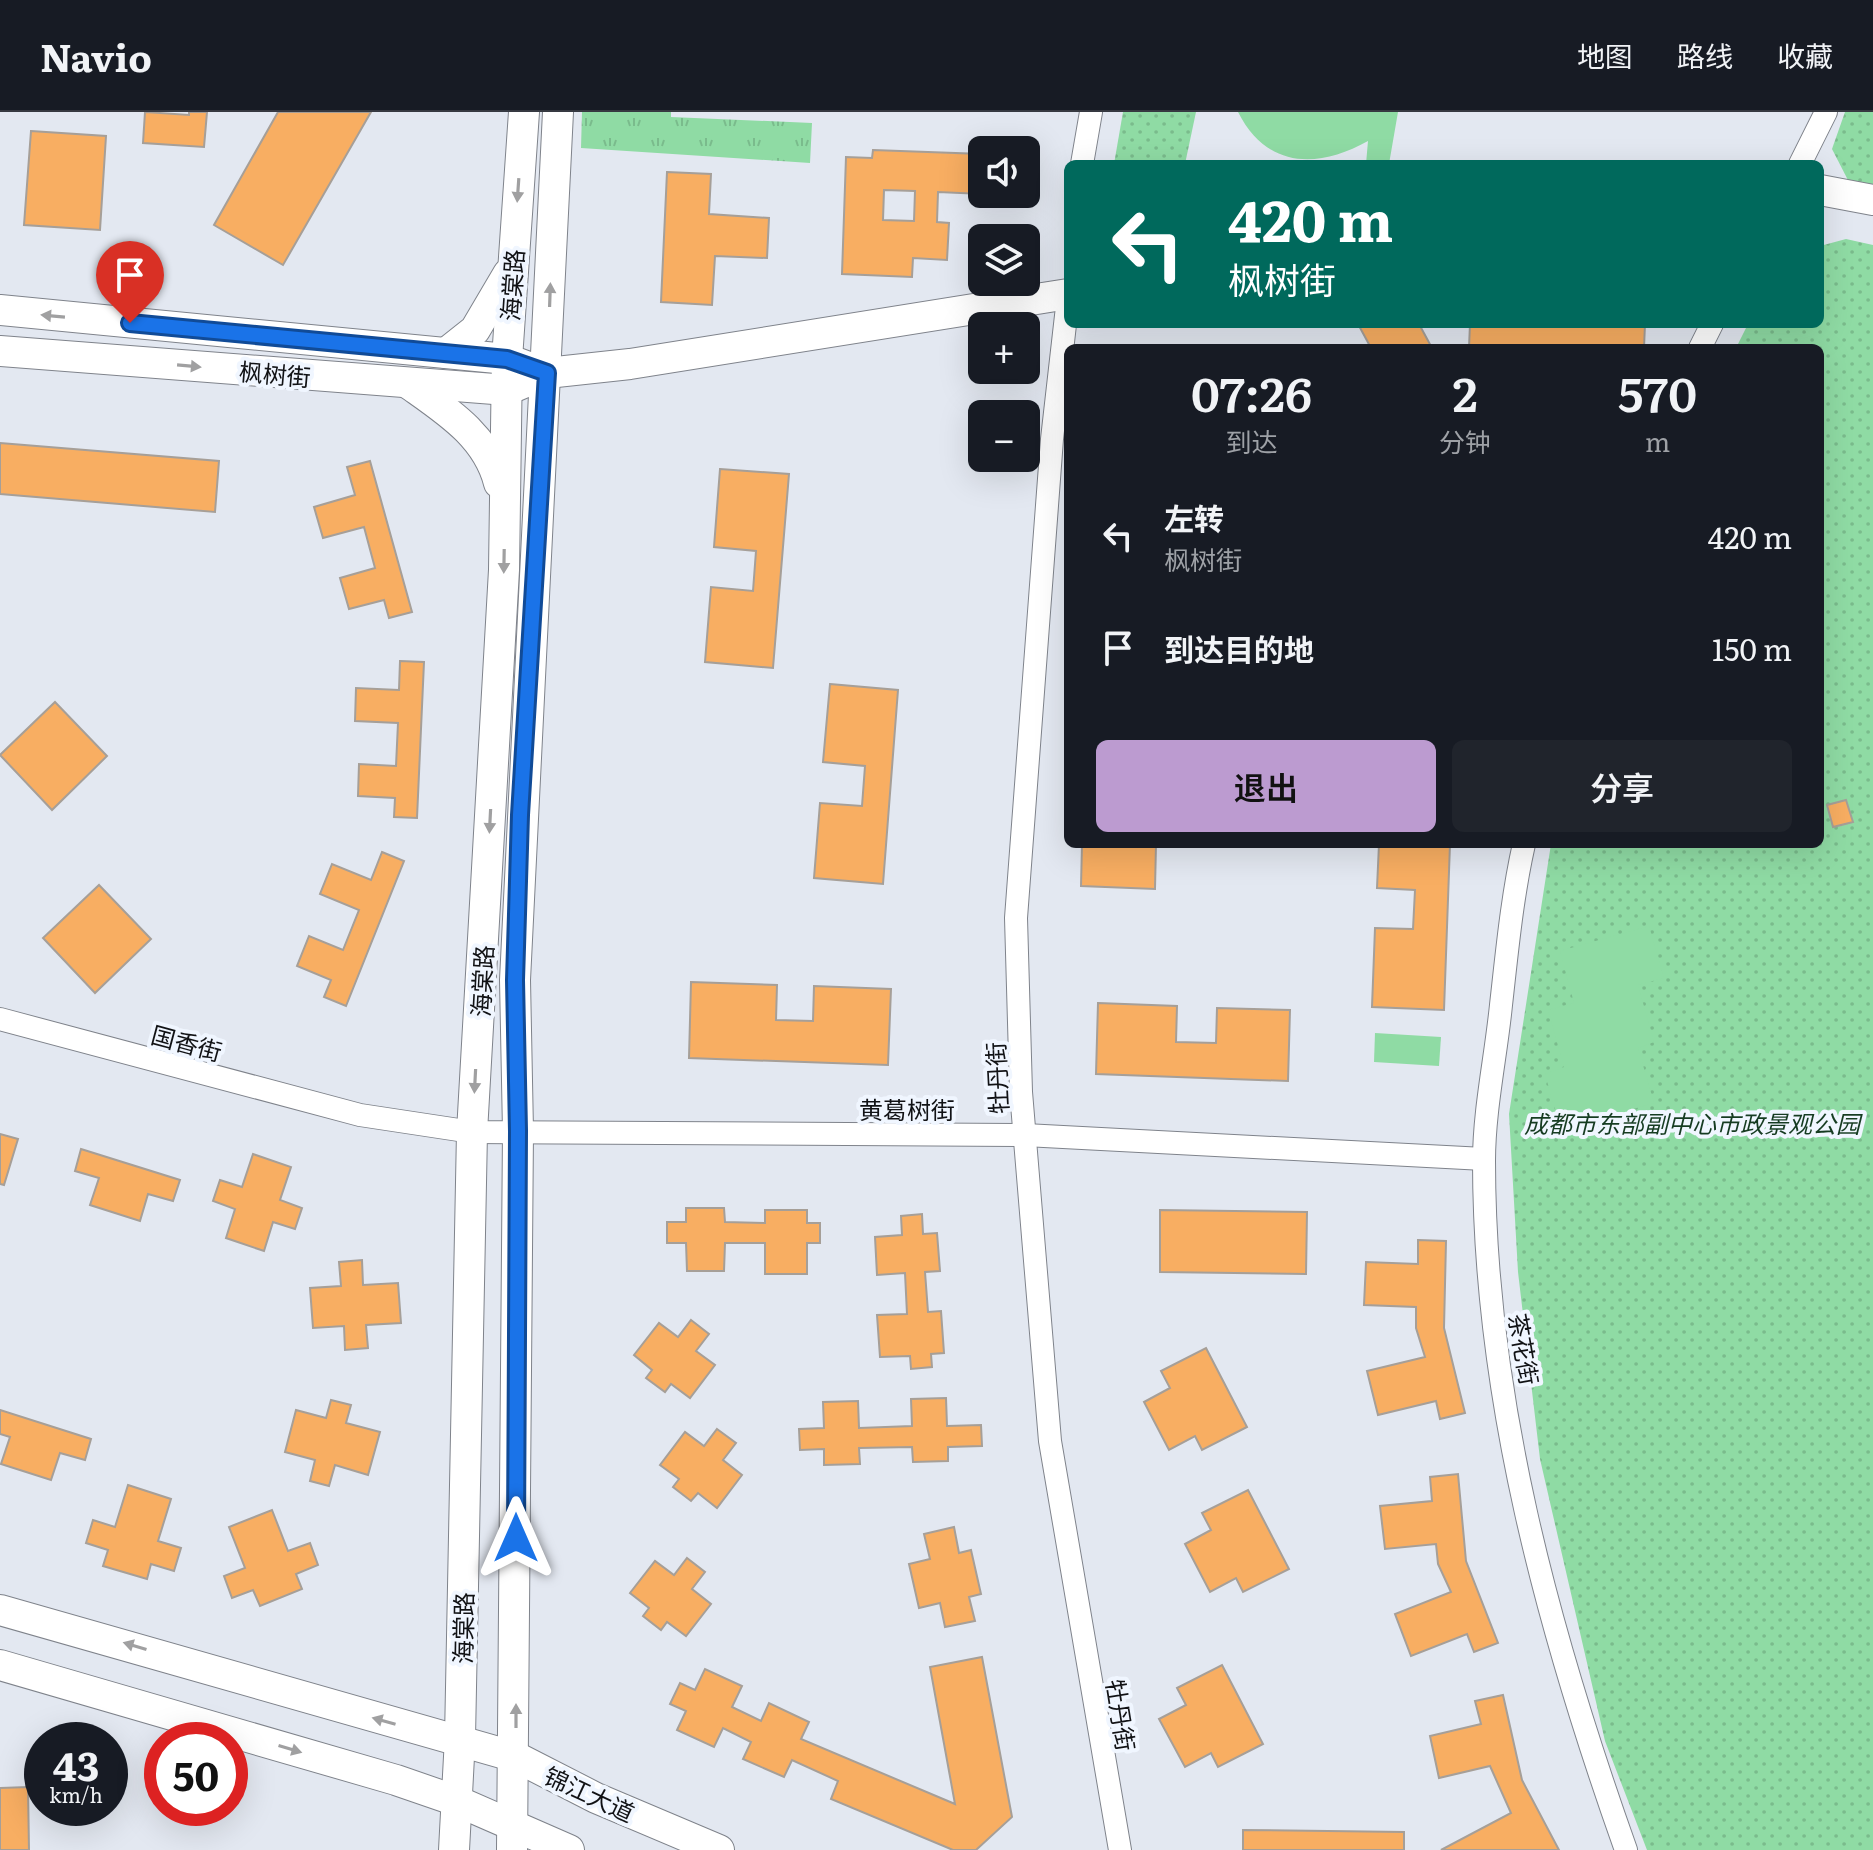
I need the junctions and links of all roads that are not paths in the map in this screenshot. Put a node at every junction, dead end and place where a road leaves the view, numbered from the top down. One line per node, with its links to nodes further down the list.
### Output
1 (524, 112): 9 (main road, 海棠路, one-way to 9)
2 (558, 112): 16 (main road, 海棠路, one-way to 2)
3 (1091, 112): 5 (street)
4 (1826, 112): 6 (street)
5 (1083, 160)
6 (1802, 160)
7 (1824, 191): 8 (main road)
8 (1873, 200)
9 (513, 266): 14 (main road); 15 (main road, 海棠路)
10 (1064, 297): 16 (main road, 枫树街)
11 (0, 310): 14 (main road, 枫树街, one-way to 11)
12 (1065, 328): 24 (street, 牡丹街)
13 (0, 351): 17 (main road, 枫树街, one-way to 17)
14 (446, 353): 15 (main road, 枫树街)
15 (507, 359): 16 (main road, 枫树街); 18 (main road, 海棠路)
16 (547, 373): 18 (main road, 枫树街); 22 (main road, 海棠路)
17 (409, 384): 18 (main road, 枫树街); 19 (main road)
18 (507, 390): 19 (main road, 海棠路)
19 (505, 513): 23 (main road, 海棠路, one-way to 23)
20 (1523, 848): 25 (street, 茶花街)
21 (0, 1019): 23 (street, 国香街)
22 (518, 1131): 23 (street, 黄葛树街); 24 (street, 黄葛树街); 29 (main road, 海棠路, one-way to 22)
23 (472, 1132): 28 (main road, 海棠路)
24 (1025, 1135): 25 (street, 黄葛树街); 35 (street, 牡丹街)
25 (1484, 1159): 36 (street, 茶花街)
26 (0, 1610): 28 (main road, 锦江大道, one-way to 26)
27 (0, 1665): 30 (main road, one-way to 30)
28 (460, 1738): 29 (main road, 锦江大道); 30 (main road, 海棠路)
29 (516, 1757): 31 (main road, 海棠路); 34 (main road, 锦江大道)
30 (457, 1801): 31 (main road); 32 (main road, 海棠路)
31 (512, 1838): 33 (main road)
32 (454, 1850)
33 (569, 1850)
34 (719, 1850)
35 (1120, 1850)
36 (1626, 1850)

